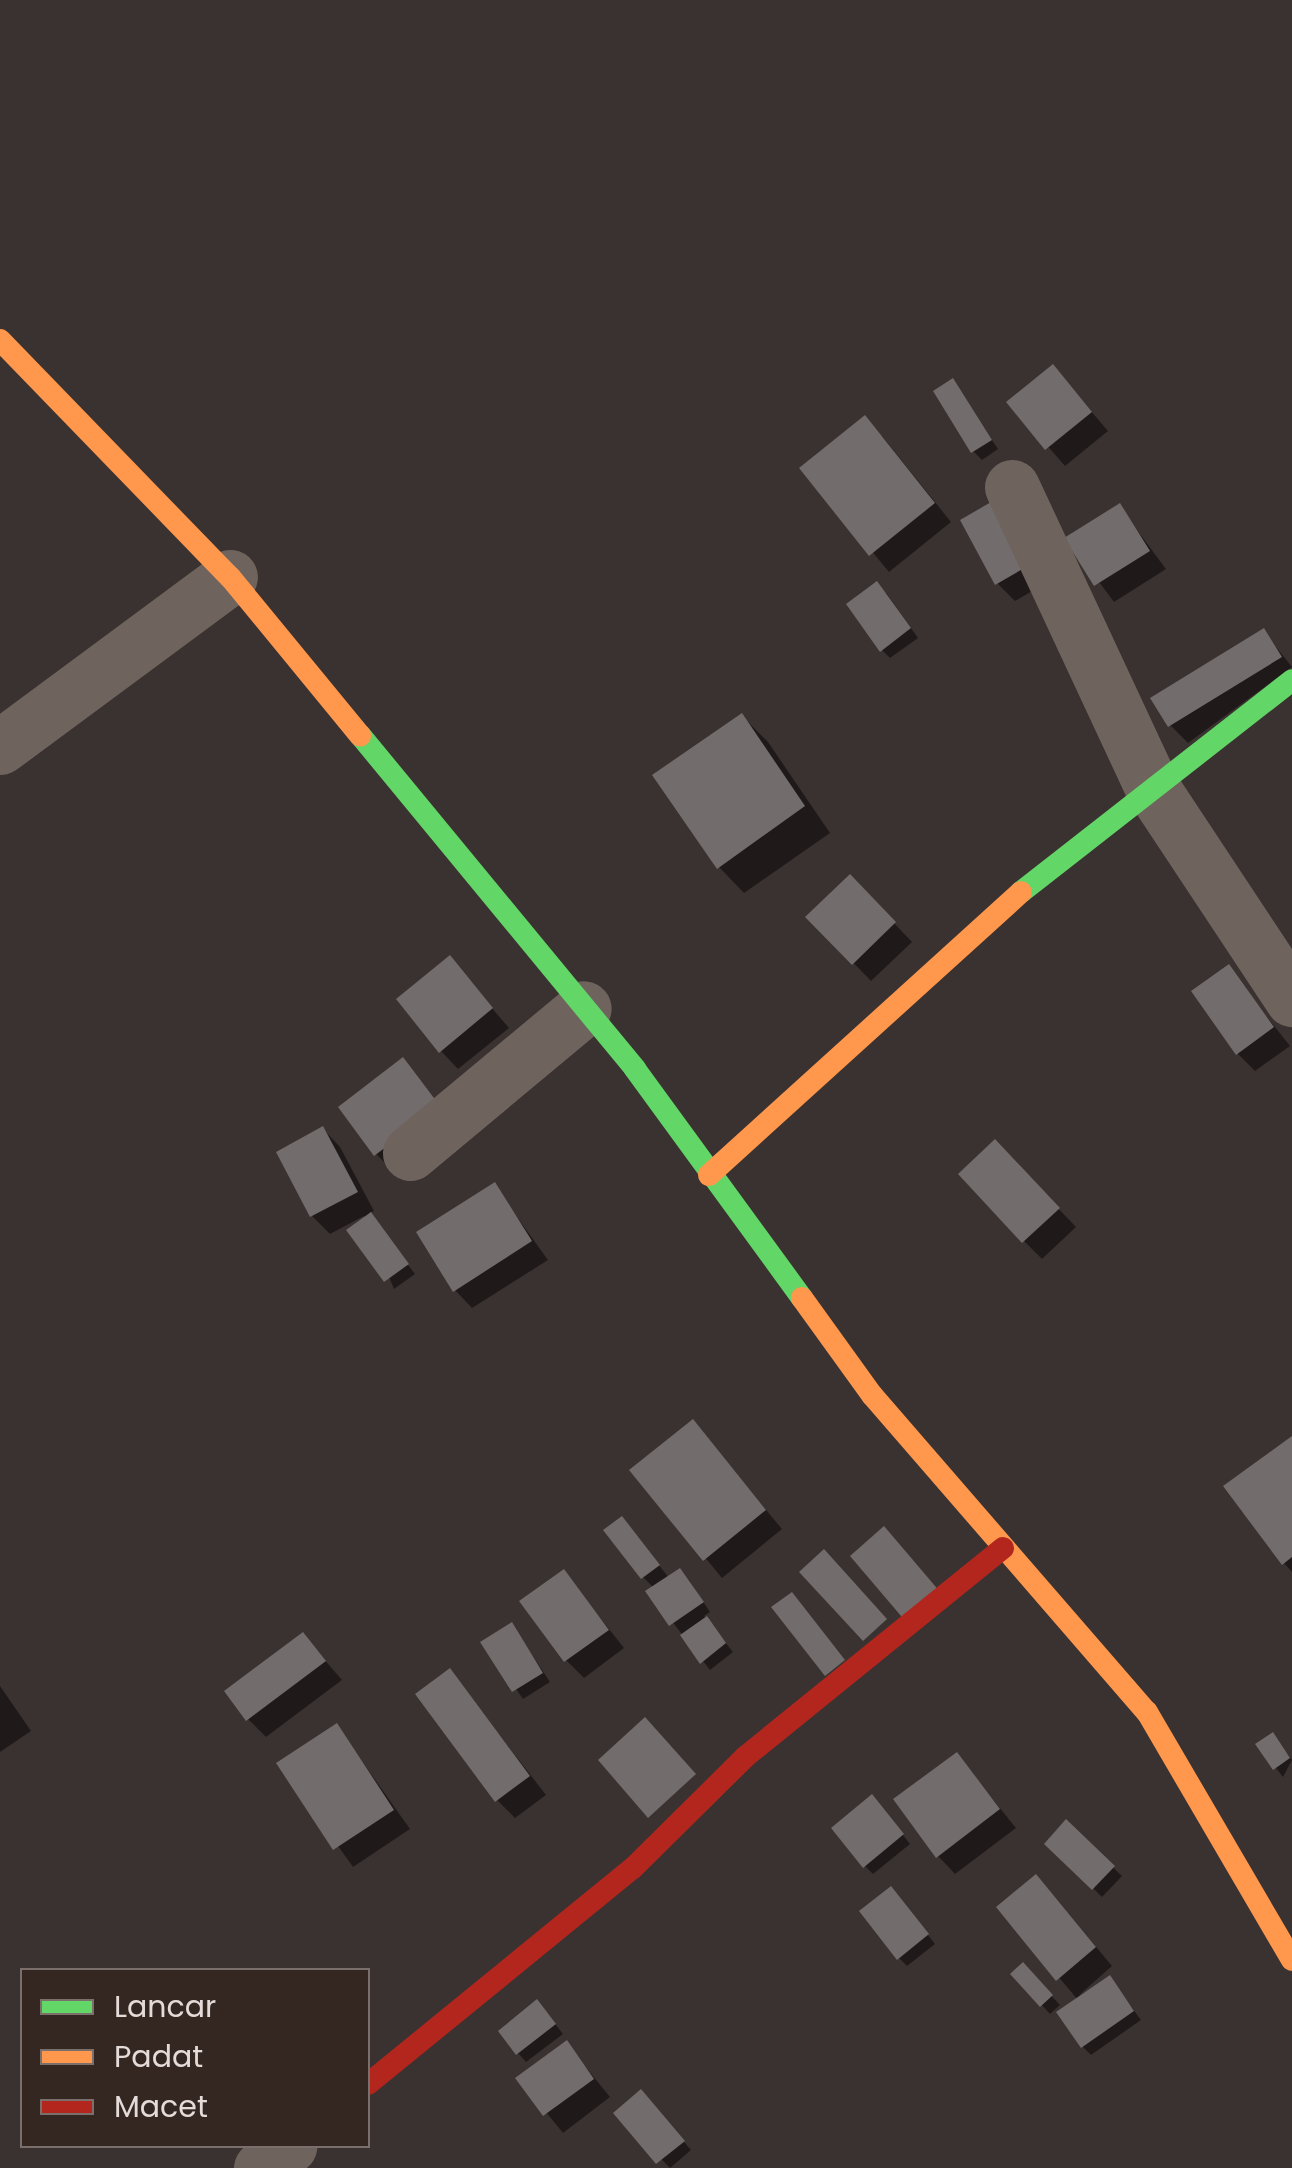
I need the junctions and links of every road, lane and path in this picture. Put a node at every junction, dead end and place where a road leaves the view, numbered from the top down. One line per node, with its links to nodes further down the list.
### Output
1 (0, 340): 3 (main road)
2 (1012, 487): 6 (street)
3 (230, 577): 5 (street); 8 (main road)
4 (1292, 680): 6 (main road)
5 (0, 747)
6 (1153, 788): 7 (street); 10 (main road)
7 (1292, 999)
8 (584, 1008): 9 (street); 10 (main road)
9 (410, 1153)
10 (709, 1176): 11 (main road)
11 (1003, 1548): 12 (main road); 13 (main road)
12 (1285, 1933)
13 (370, 2082)
14 (286, 2148): 15 (street)
15 (261, 2168)

